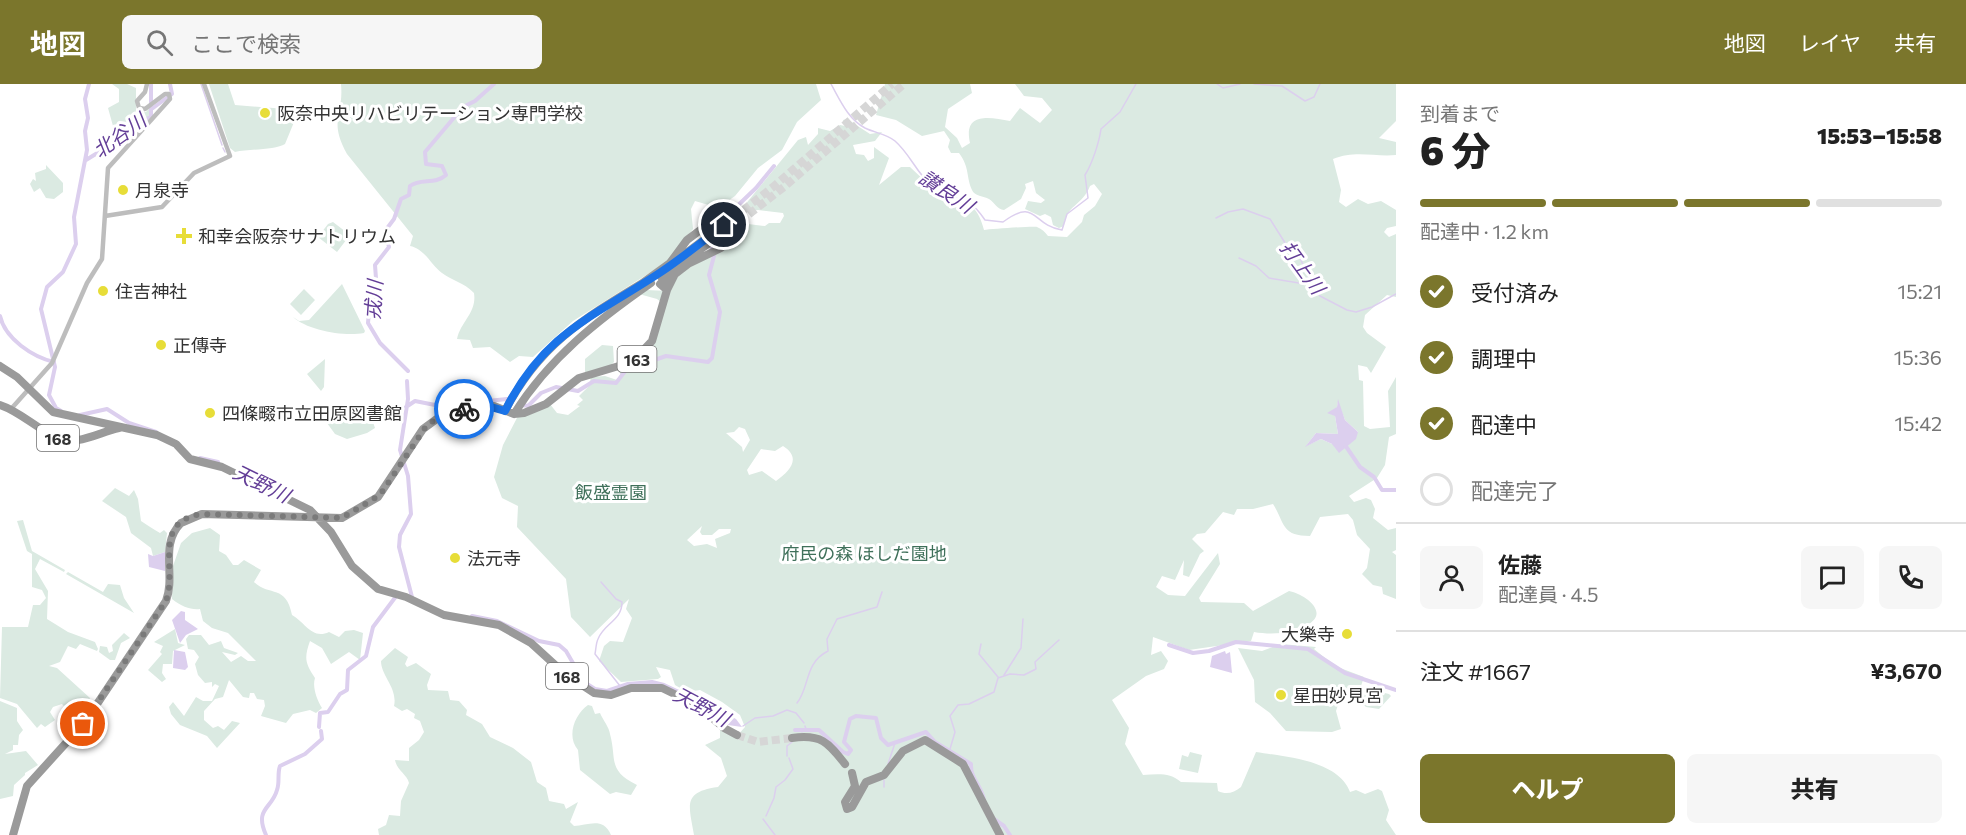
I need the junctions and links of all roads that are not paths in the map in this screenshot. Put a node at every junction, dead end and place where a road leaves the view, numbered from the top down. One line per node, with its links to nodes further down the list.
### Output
1 (147, 84): 3 (main road)
2 (204, 84): 3 (main road)
3 (105, 216): 12 (main road)
4 (724, 229): 6 (highway, 163)
5 (698, 233): 6 (highway); 8 (highway, 163); 9 (highway, 163)
6 (709, 240): 7 (highway, 163); 8 (highway, 163)
7 (698, 252): 9 (highway, 163); 10 (highway, 163)
8 (641, 284): 10 (highway, 163)
9 (667, 290): 16 (highway, 163)
10 (628, 295): 15 (highway, 163); 16 (highway, 163)
11 (0, 366): 12 (highway, 168)
12 (30, 389): 14 (main road); 17 (highway, 168)
13 (0, 405): 14 (highway, 168)
14 (10, 409): 17 (highway, 168)
15 (505, 411): 16 (highway); 18 (highway)
16 (514, 414)
17 (124, 428): 18 (highway, 168)
18 (323, 519): 19 (highway, 168); 23 (highway)
19 (737, 735)
20 (792, 738): 21 (highway)
21 (845, 764)
22 (852, 773): 24 (highway)
23 (13, 835)
24 (1000, 835)

